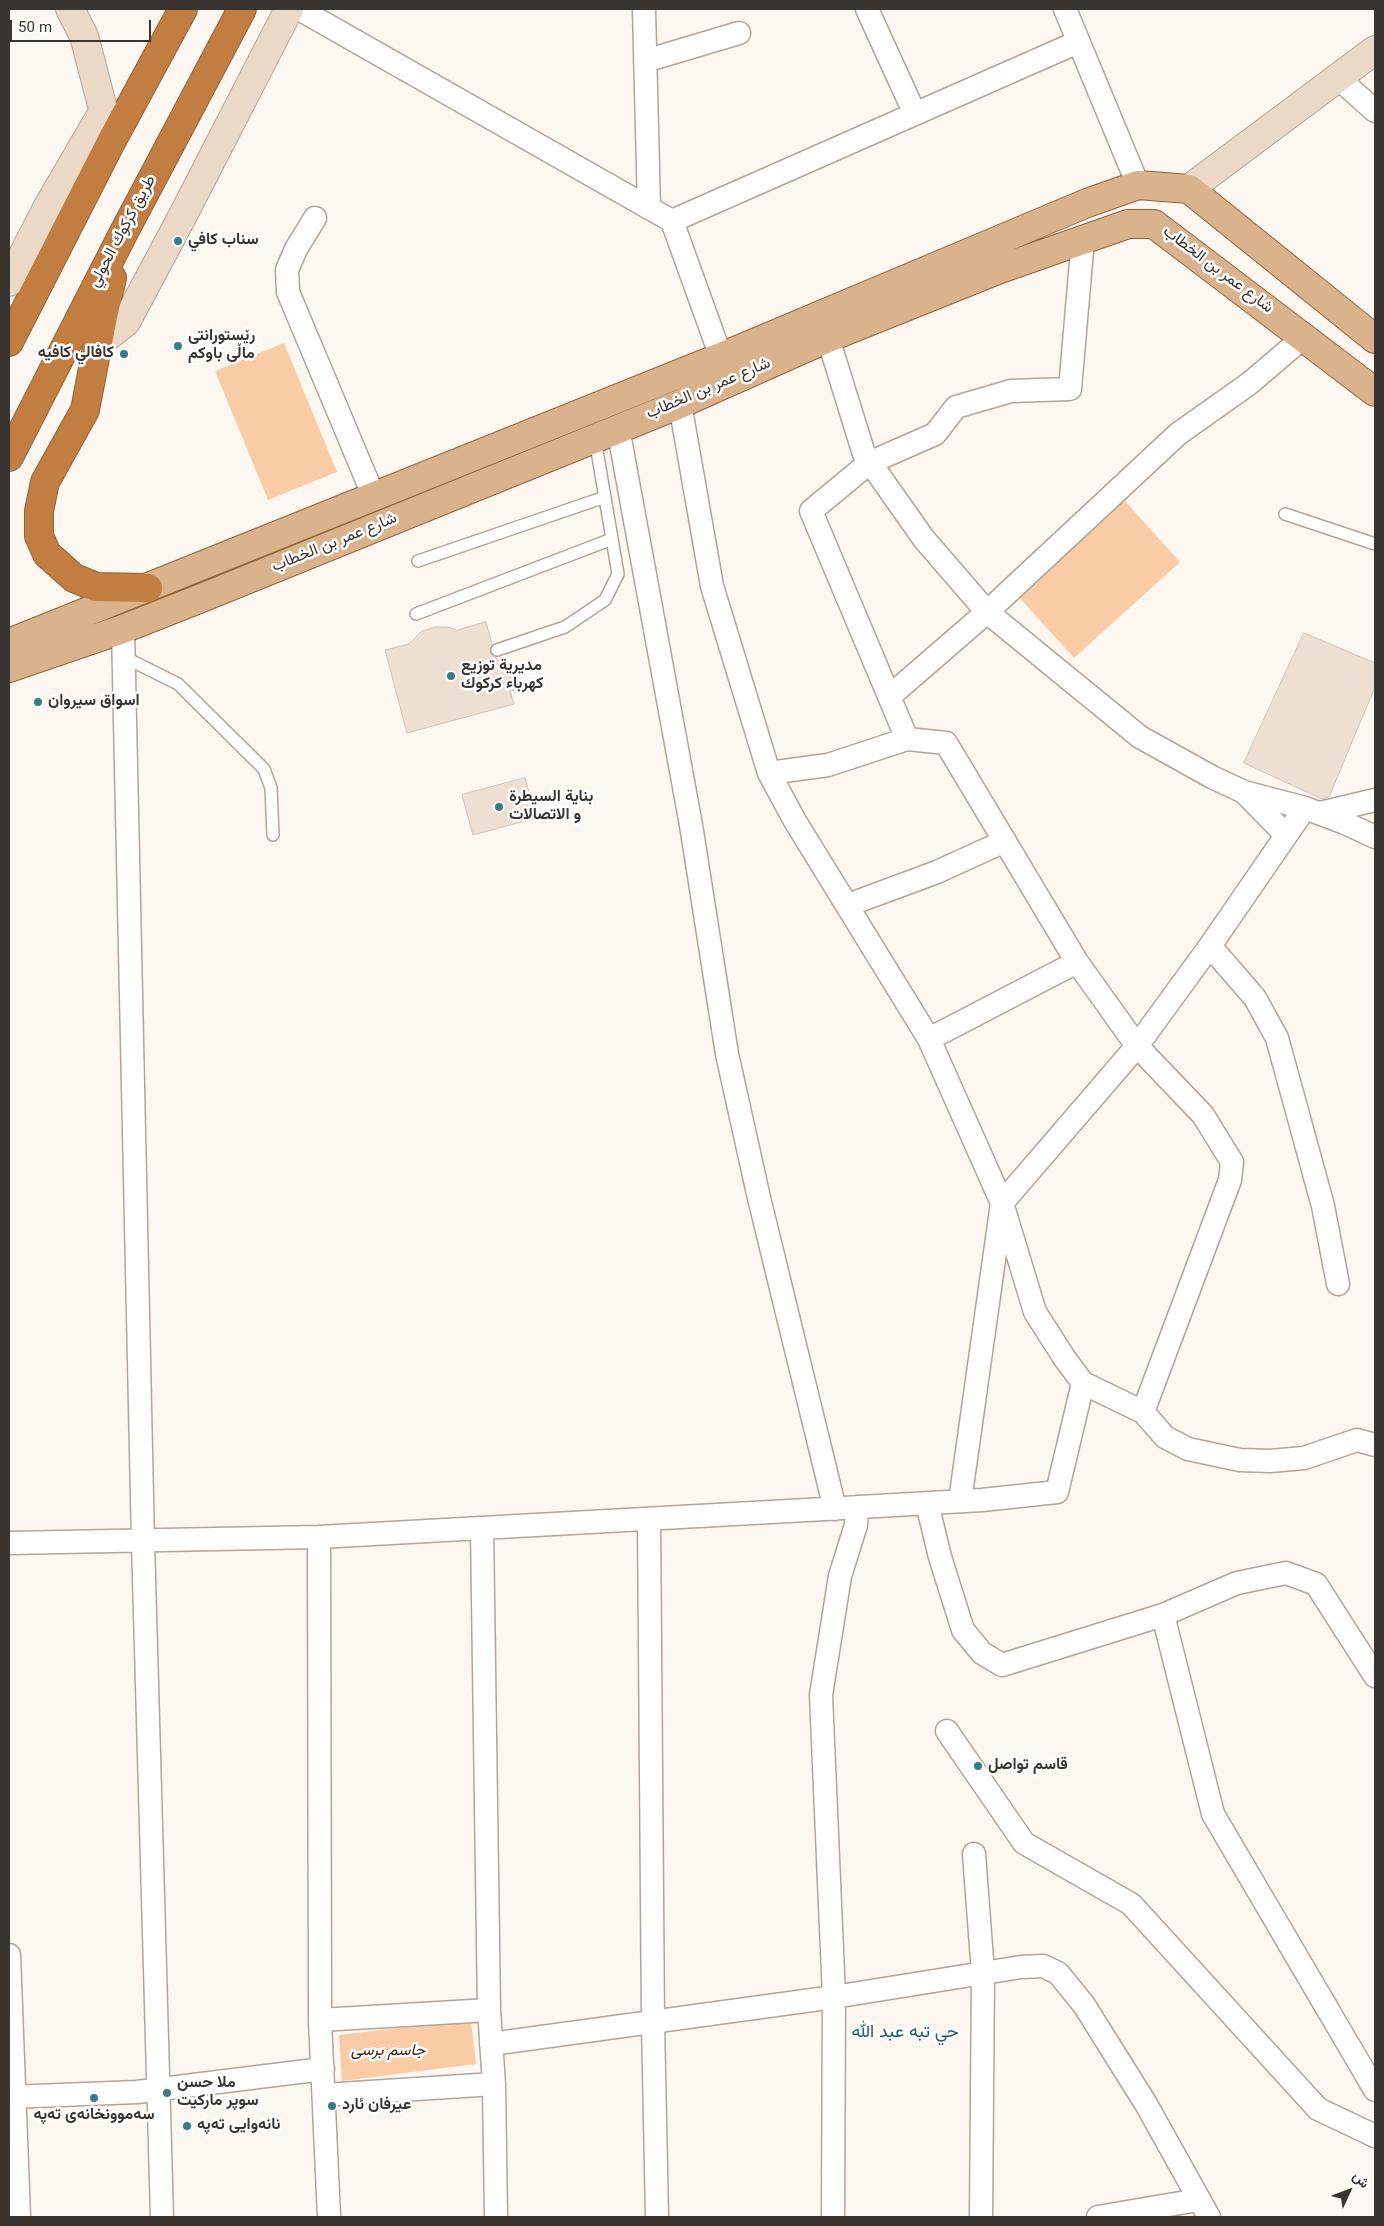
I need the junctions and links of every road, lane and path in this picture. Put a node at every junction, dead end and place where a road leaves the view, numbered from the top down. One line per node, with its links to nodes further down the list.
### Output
1 (70, 9): 14 (main road)
2 (183, 9): 17 (highway)
3 (242, 9): 23 (highway, طريق كركوك الحولي)
4 (288, 9): 30 (main road)
5 (299, 9): 20 (street)
6 (644, 9): 12 (street)
7 (867, 9): 16 (street)
8 (1065, 9): 10 (street)
9 (739, 33): 12 (street)
10 (1078, 42): 16 (street); 18 (street)
11 (1375, 50): 13 (main road)
12 (645, 61): 20 (street)
13 (1338, 78): 15 (street); 19 (main road)
14 (104, 110): 17 (main road); 25 (main road)
15 (1375, 111)
16 (915, 114): 22 (street)
17 (111, 142): 29 (highway)
18 (1138, 185): 19 (main road, شارع عمر بن الخطاب); 31 (main road, شارع عمر بن الخطاب)
19 (1189, 189): 28 (main road)
20 (649, 208): 22 (street)
21 (314, 218): 37 (street)
22 (672, 221): 31 (street)
23 (124, 232): 30 (highway); 35 (highway, طريق كركوك الحولي)
24 (1083, 239): 26 (main road, شارع عمر بن الخطاب); 27 (main road, شارع عمر بن الخطاب); 36 (street)
25 (9, 282)
26 (1305, 336): 32 (main road, شارع عمر بن الخطاب); 46 (street)
27 (828, 338): 33 (main road, شارع عمر بن الخطاب); 36 (street)
28 (1375, 339)
29 (9, 342)
30 (98, 344): 44 (highway)
31 (720, 357): 37 (main road, شارع عمر بن الخطاب)
32 (1375, 392)
33 (680, 404): 34 (main road, شارع عمر بن الخطاب); 55 (street)
34 (606, 433): 38 (lane); 45 (main road, شارع عمر بن الخطاب); 75 (street)
35 (9, 458)
36 (870, 463): 46 (street); 53 (street)
37 (374, 497): 43 (main road, شارع عمر بن الخطاب)
38 (605, 497): 40 (lane); 42 (lane)
39 (1284, 514): 41 (lane)
40 (612, 540): 47 (lane); 50 (lane)
41 (1375, 544)
42 (418, 561)
43 (187, 573): 44 (main road, شارع عمر بن الخطاب); 45 (main road)
44 (148, 588): 49 (main road, شارع عمر بن الخطاب)
45 (199, 599): 48 (main road, شارع عمر بن الخطاب)
46 (987, 612): 53 (street); 56 (street)
47 (416, 614)
48 (123, 629): 51 (street); 52 (main road, شارع عمر بن الخطاب)
49 (9, 643)
50 (496, 650)
51 (124, 657): 60 (lane); 79 (street)
52 (9, 668)
53 (890, 696): 54 (street)
54 (907, 739): 55 (street); 62 (street)
55 (770, 774): 63 (street)
56 (1244, 792): 58 (street); 61 (street)
57 (1375, 800): 58 (street)
58 (1312, 810): 59 (street); 61 (street)
59 (1374, 832)
60 (272, 835)
61 (1286, 835): 64 (street)
62 (1005, 841): 63 (street); 65 (street)
63 (848, 905): 66 (street)
64 (1210, 946): 67 (street); 69 (street)
65 (1077, 962): 66 (street); 67 (street)
66 (929, 1039): 68 (street)
67 (1137, 1046): 68 (street); 71 (street)
68 (1002, 1203): 70 (street); 73 (street)
69 (1338, 1284)
70 (1083, 1383): 71 (street); 73 (street)
71 (1143, 1412): 72 (street)
72 (1375, 1445)
73 (960, 1501): 74 (street)
74 (926, 1503): 75 (street); 81 (street)
75 (846, 1508): 76 (street); 87 (street)
76 (648, 1519): 77 (street); 90 (street)
77 (482, 1528): 78 (street); 88 (street)
78 (319, 1537): 79 (street); 89 (street)
79 (142, 1542): 80 (street); 94 (street)
80 (9, 1543)
81 (1163, 1615): 82 (street); 95 (street)
82 (1375, 1676)
83 (947, 1731): 98 (street)
84 (974, 1854): 86 (street)
85 (9, 1955): 97 (street)
86 (983, 1973): 87 (street); 99 (street); 106 (street)
87 (834, 1997): 90 (street); 105 (street)
88 (489, 2010): 89 (street); 91 (street)
89 (320, 2020): 92 (street)
90 (653, 2022): 91 (street); 104 (street)
91 (491, 2044): 93 (street)
92 (323, 2069): 94 (street); 96 (street)
93 (494, 2084): 96 (street); 103 (street)
94 (159, 2089): 97 (street); 101 (street)
95 (1375, 2090)
96 (324, 2095): 102 (street)
97 (11, 2097): 100 (street)
98 (1375, 2136)
99 (1204, 2208): 107 (street)
100 (19, 2217)
101 (162, 2217)
102 (329, 2217)
103 (496, 2217)
104 (657, 2217)
105 (833, 2217)
106 (981, 2217)
107 (1098, 2217)

